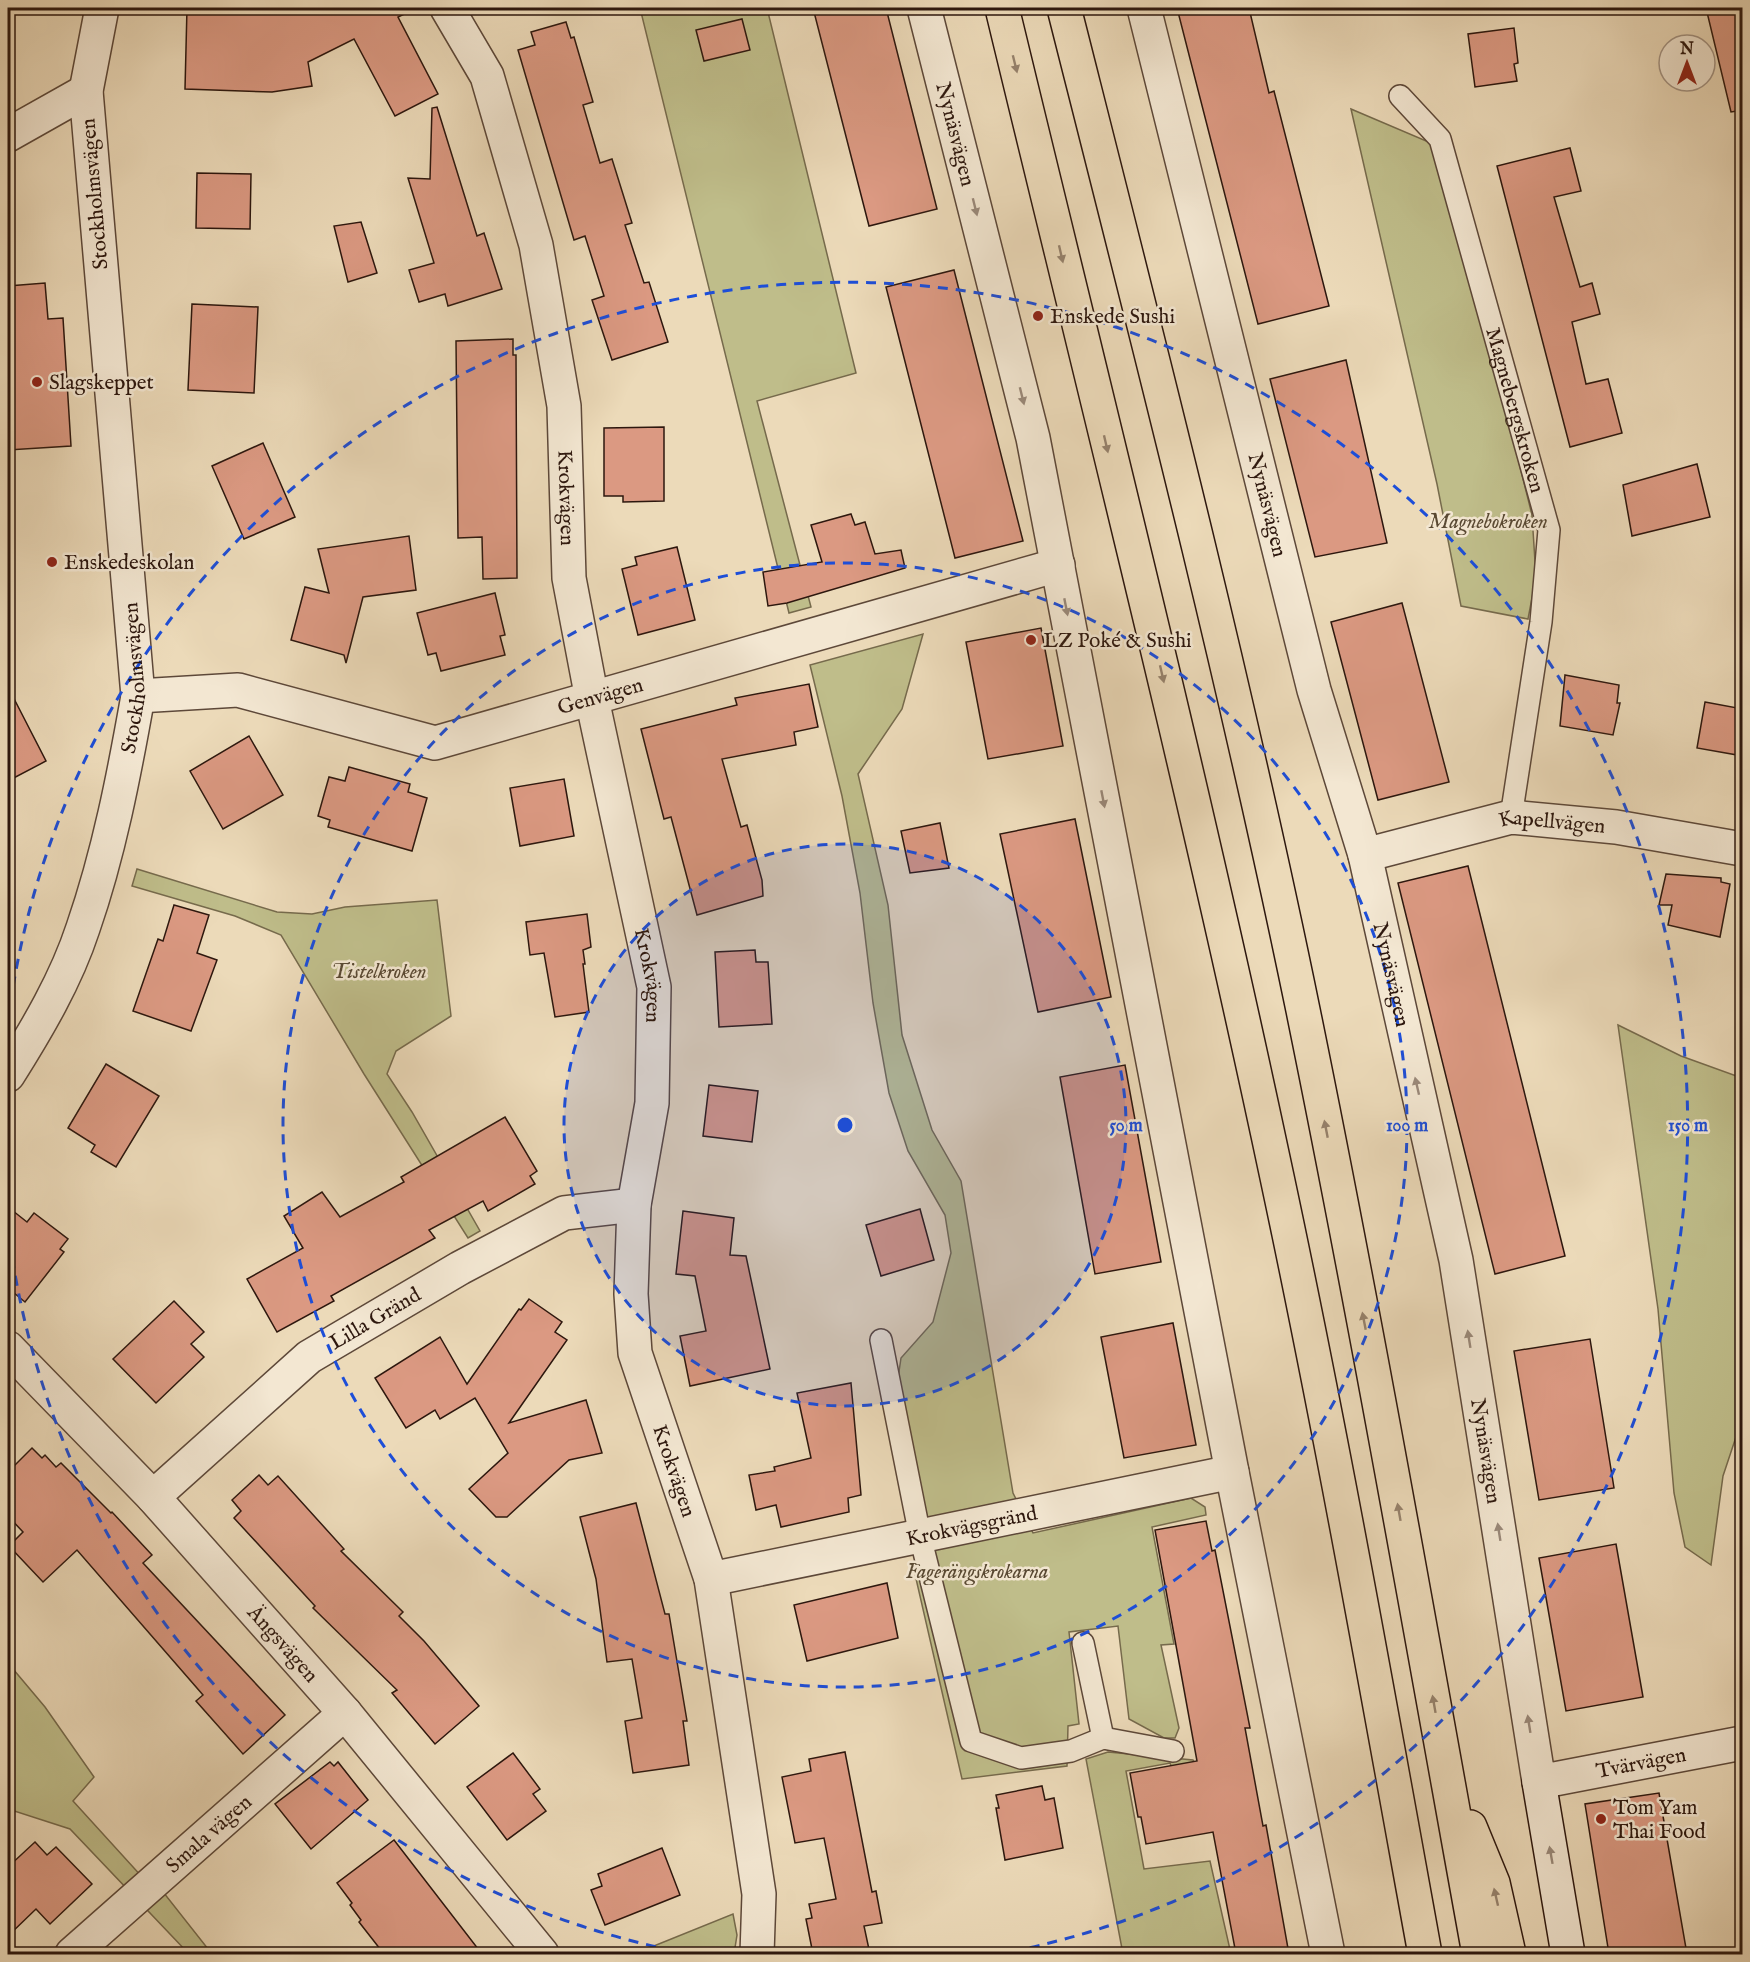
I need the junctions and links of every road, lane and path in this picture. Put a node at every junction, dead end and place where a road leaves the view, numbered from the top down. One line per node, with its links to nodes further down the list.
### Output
1 (102, 8): 7 (street, Stockholmsvägen)
2 (447, 8): 12 (street, Krokvägen)
3 (924, 8): 10 (street, Nynäsvägen, one-way to 10)
4 (1002, 8): 31 (highway, one-way to 31)
5 (1064, 8): 29 (highway, one-way to 5)
6 (1144, 8): 15 (street, Nynäsvägen)
7 (86, 91): 9 (street); 11 (street, Stockholmsvägen)
8 (1400, 96): 13 (lane, Magnebergskroken)
9 (8, 135)
10 (1058, 565): 12 (street, Genvägen); 20 (street, Nynäsvägen, one-way to 20)
11 (138, 696): 12 (street, Genvägen); 16 (street, Stockholmsvägen)
12 (592, 699): 17 (street, Krokvägen)
13 (1511, 817): 14 (street, Kapellvägen); 15 (street, Kapellvägen)
14 (1743, 849)
15 (1365, 855): 30 (street, Nynäsvägen, one-way to 15)
16 (8, 1075)
17 (634, 1205): 21 (street, Lilla Gränd); 23 (street, Krokvägen)
18 (881, 1340): 22 (lane)
19 (8, 1348): 21 (street, Ängsvägen)
20 (1232, 1472): 22 (street, Krokvägsgränd); 35 (street, Nynäsvägen)
21 (153, 1497): 25 (street, Ängsvägen)
22 (920, 1536): 23 (street, Krokvägsgränd); 26 (lane)
23 (711, 1579): 34 (street, Krokvägen)
24 (1083, 1643): 26 (lane)
25 (345, 1713): 32 (street, Smala vägen); 33 (street, Ängsvägen)
26 (1103, 1738): 28 (lane)
27 (1743, 1743): 30 (street, Tvärvägen)
28 (1173, 1751)
29 (1444, 1762): 38 (highway); 39 (highway, one-way to 29)
30 (1539, 1782): 40 (street, Nynäsvägen, one-way to 30)
31 (1414, 1897): 36 (highway); 37 (highway)
32 (72, 1954)
33 (542, 1954)
34 (757, 1954)
35 (1328, 1954)
36 (1418, 1954)
37 (1425, 1954)
38 (1479, 1954)
39 (1509, 1954)
40 (1568, 1954)

